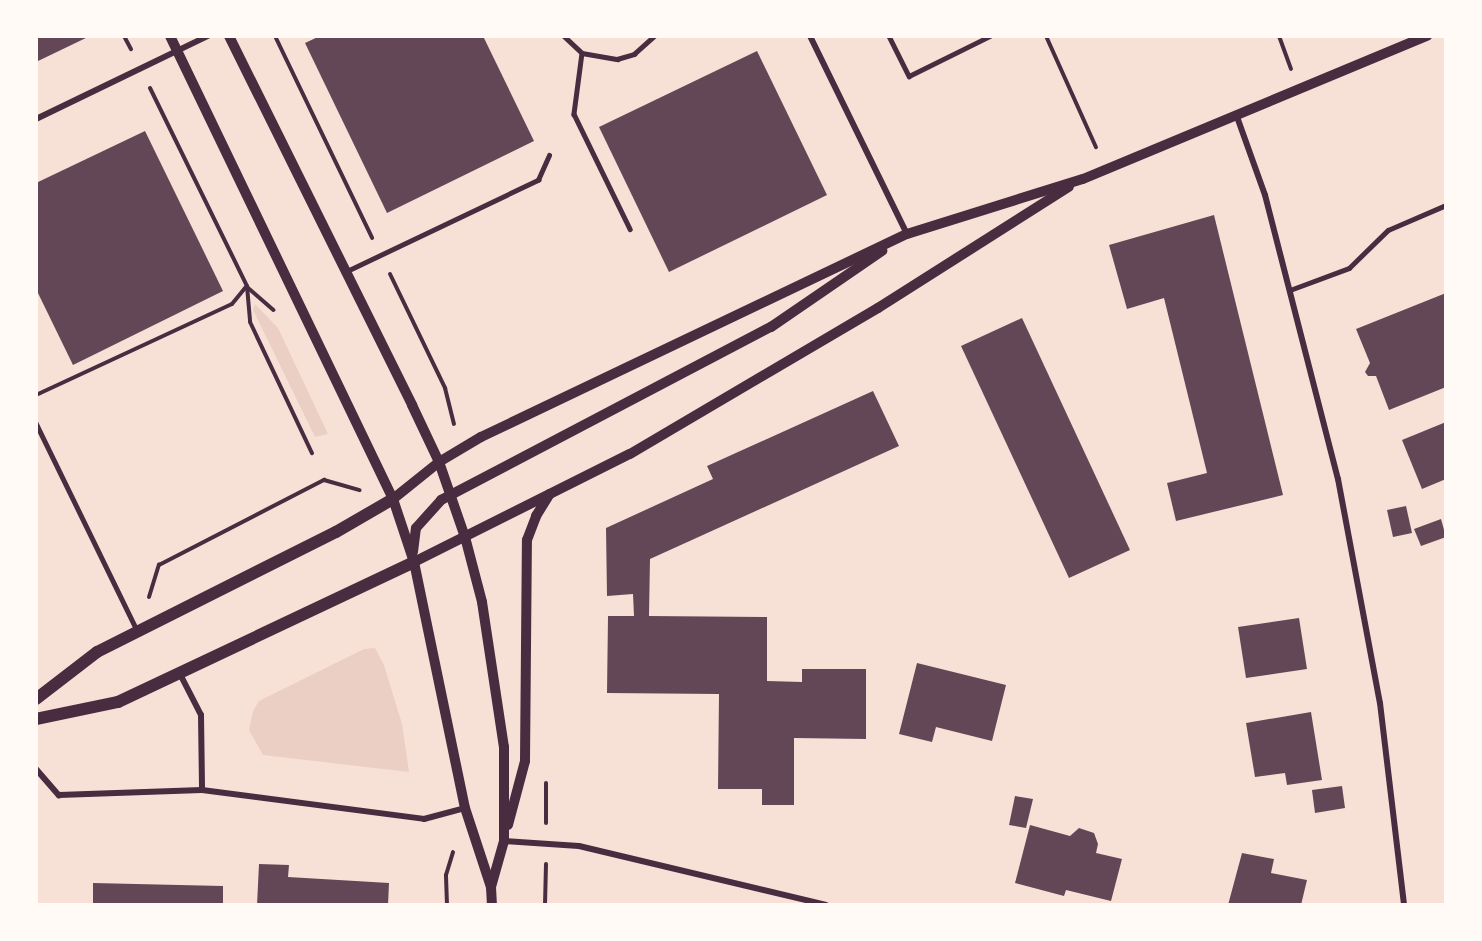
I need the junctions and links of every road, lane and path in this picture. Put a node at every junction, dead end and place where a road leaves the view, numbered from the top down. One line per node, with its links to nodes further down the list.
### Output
1 (124, 36): 16 (path)
2 (170, 36): 14 (street)
3 (207, 36): 14 (street)
4 (229, 36): 27 (street)
5 (275, 36): 26 (path)
6 (564, 36): 15 (lane)
7 (654, 36): 15 (lane)
8 (810, 36): 25 (street)
9 (890, 36): 10 (lane)
10 (990, 36)
11 (1046, 36): 21 (path)
12 (1279, 36): 17 (path)
13 (1426, 36): 17 (street)
14 (177, 51): 16 (street); 38 (street)
15 (582, 53): 24 (lane)
16 (140, 69): 19 (street); 28 (path)
17 (1299, 89): 18 (street)
18 (1236, 114): 21 (street); 29 (street)
19 (36, 119)
20 (549, 155): 26 (lane)
21 (1105, 169): 22 (street)
22 (1083, 179): 25 (street); 37 (street)
23 (1446, 205): 29 (lane)
24 (630, 229)
25 (907, 234): 34 (street); 36 (street)
26 (381, 255): 27 (lane); 30 (path)
27 (347, 271): 34 (street)
28 (247, 286): 31 (path); 33 (path)
29 (1290, 290): 52 (street)
30 (445, 388)
31 (36, 395)
32 (36, 423): 41 (lane)
33 (312, 453)
34 (439, 462): 36 (street); 38 (street)
35 (324, 480): 41 (path)
36 (451, 494): 39 (street); 40 (street)
37 (550, 494): 39 (street); 48 (street)
38 (393, 498): 40 (street); 41 (main road)
39 (465, 537): 40 (street); 48 (street)
40 (414, 562): 42 (main road); 47 (street)
41 (138, 632): 43 (main road)
42 (180, 674): 44 (main road); 46 (street)
43 (36, 699)
44 (36, 719)
45 (36, 769): 46 (street)
46 (201, 790): 47 (street)
47 (465, 808): 49 (street)
48 (504, 841): 49 (street); 51 (street)
49 (491, 887): 50 (street)
50 (492, 905)
51 (826, 905)
52 (1404, 905)

